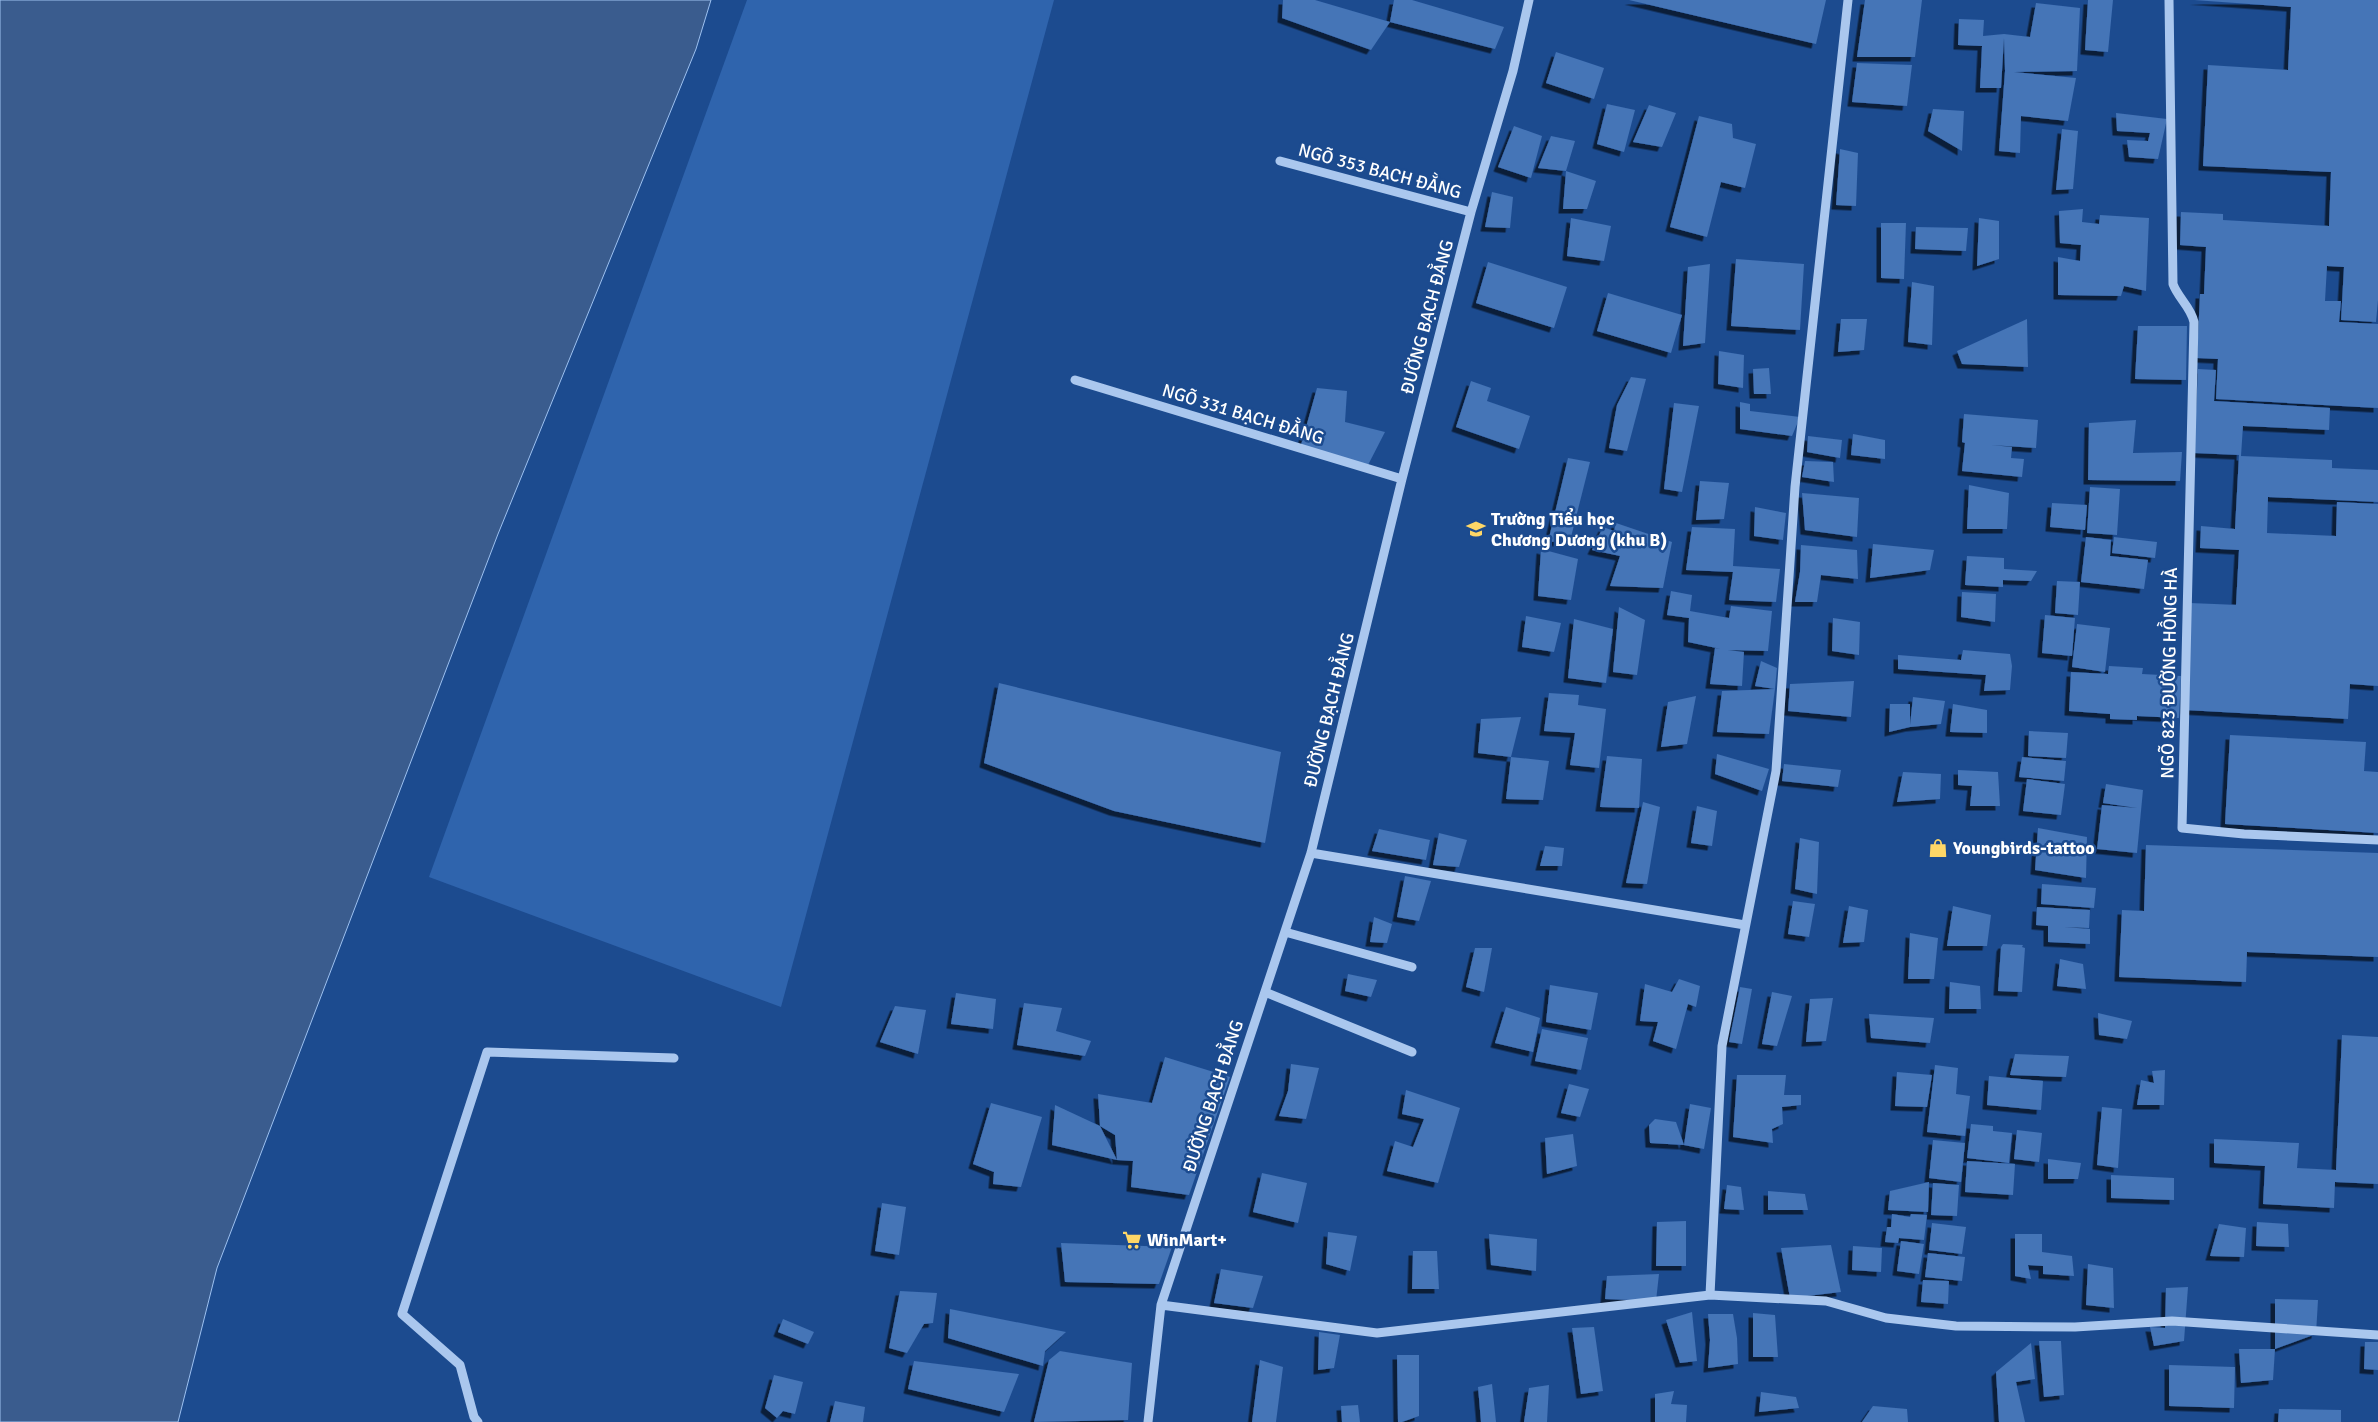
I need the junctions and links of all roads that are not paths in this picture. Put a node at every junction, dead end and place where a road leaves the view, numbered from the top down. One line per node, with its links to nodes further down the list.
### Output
1 (1529, 0): 5 (street, ĐƯỜNG BẠCH ĐẰNG)
2 (1848, 0): 10 (street)
3 (2169, 0): 8 (street, NGÕ 823 ĐƯỜNG HỒNG HÀ)
4 (1280, 161): 5 (street, NGÕ 353 BẠCH ĐẰNG)
5 (1471, 212): 7 (street, ĐƯỜNG BẠCH ĐẰNG)
6 (1075, 380): 7 (street, NGÕ 331 BẠCH ĐẰNG)
7 (1402, 479): 9 (street, ĐƯỜNG BẠCH ĐẰNG)
8 (2378, 840)
9 (1311, 853): 10 (street); 11 (street, ĐƯỜNG BẠCH ĐẰNG)
10 (1745, 925): 16 (street)
11 (1285, 932): 12 (street); 13 (street, ĐƯỜNG BẠCH ĐẰNG)
12 (1412, 967)
13 (1265, 992): 14 (street); 17 (street, ĐƯỜNG BẠCH ĐẰNG)
14 (1412, 1052)
15 (674, 1058): 19 (street)
16 (1710, 1295): 17 (street); 18 (street)
17 (1161, 1305): 20 (street, ĐƯỜNG BẠCH ĐẰNG)
18 (2378, 1335)
19 (478, 1422)
20 (1148, 1422)

